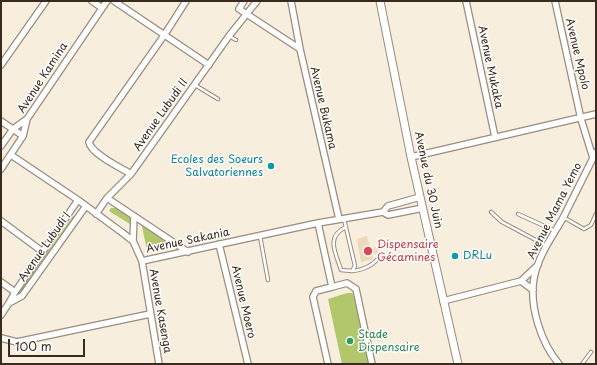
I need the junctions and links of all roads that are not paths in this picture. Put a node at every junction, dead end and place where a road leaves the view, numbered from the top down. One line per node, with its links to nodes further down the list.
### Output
1 (46, 1): 20 (street)
2 (92, 1): 12 (street)
3 (107, 1): 12 (street, Avenue Kamina)
4 (114, 1): 16 (street)
5 (186, 1): 16 (street)
6 (244, 1): 13 (street)
7 (257, 1): 14 (street, Avenue Lubudi II)
8 (290, 1): 19 (street, Avenue Bukama)
9 (380, 1): 34 (street, Avenue du 30 Juin)
10 (466, 1): 30 (street, Avenue Mukaka)
11 (555, 1): 26 (street, Avenue Mpolo)
12 (102, 8): 25 (street, Avenue Kamina)
13 (239, 9): 14 (street); 15 (street)
14 (247, 15): 15 (street, Avenue Lubudi II); 19 (street)
15 (238, 24): 17 (street, Avenue Lubudi II)
16 (165, 34): 21 (street); 36 (street)
17 (229, 36): 18 (lane); 21 (street, Avenue Lubudi II)
18 (236, 40)
19 (300, 49): 49 (street, Avenue Bukama)
20 (1, 65)
21 (209, 65): 22 (street, Avenue Lubudi II)
22 (195, 84): 23 (lane); 36 (street, Avenue Lubudi II)
23 (218, 99)
24 (596, 114): 26 (street)
25 (27, 119): 28 (street); 29 (street, Avenue Kamina)
26 (581, 119): 30 (street); 33 (street, Avenue Mpolo)
27 (1, 121): 28 (street)
28 (13, 129): 29 (street); 31 (street)
29 (23, 136): 32 (street, Avenue Kamina)
30 (495, 136): 34 (street)
31 (1, 146)
32 (11, 155): 35 (street, Avenue Kamina); 39 (street, Avenue Sakania)
33 (595, 155): 48 (street, Avenue Mama Yemo)
34 (411, 156): 37 (street, Avenue du 30 Juin)
35 (1, 169)
36 (131, 174): 38 (street, Avenue Lubudi II)
37 (420, 197): 41 (street, Avenue du 30 Juin); 42 (street)
38 (107, 198): 44 (street, Avenue Lubudi II); 47 (street)
39 (78, 200): 40 (street, Avenue Sakania); 58 (street)
40 (86, 206): 44 (street, Avenue Sakania); 71 (street, Avenue Lubudi I)
41 (423, 208): 42 (street); 70 (street, Avenue du 30 Juin)
42 (382, 212): 49 (street, Avenue Sakania)
43 (491, 212): 57 (lane)
44 (96, 214): 55 (street, Avenue Sakania)
45 (518, 214): 53 (lane)
46 (596, 214): 48 (lane)
47 (134, 216): 55 (street); 59 (street)
48 (563, 217): 53 (street, Avenue Mama Yemo)
49 (341, 218): 51 (street, Avenue Sakania); 52 (lane)
50 (1, 221): 58 (street)
51 (318, 223): 54 (street, Avenue Sakania); 67 (street)
52 (346, 227): 63 (lane); 63 (lane)
53 (555, 231): 57 (street, Avenue Mama Yemo)
54 (260, 236): 56 (street, Avenue Sakania); 64 (lane)
55 (133, 241): 61 (street, Avenue Sakania)
56 (219, 244): 59 (street, Avenue Sakania); 77 (street, Avenue Moero)
57 (546, 246): 62 (street, Avenue Mama Yemo)
58 (42, 252): 69 (street)
59 (188, 252): 61 (street, Avenue Sakania)
60 (380, 255): 63 (lane)
61 (142, 261): 72 (street, Avenue Kasenga)
62 (538, 264): 65 (street); 68 (street, Avenue Mama Yemo)
63 (352, 271)
64 (268, 280)
65 (521, 281): 68 (street); 70 (street)
66 (1, 282): 69 (street)
67 (332, 286): 78 (street); 79 (street)
68 (533, 290): 81 (street, Avenue Mama Yemo)
69 (15, 292): 71 (street)
70 (443, 301): 80 (street, Avenue du 30 Juin)
71 (9, 303): 73 (street, Avenue Lubudi I)
72 (150, 314): 74 (street); 76 (street, Avenue Kasenga)
73 (1, 315)
74 (1, 338)
75 (591, 352): 82 (lane)
76 (159, 364)
77 (248, 364)
78 (328, 364)
79 (372, 364)
80 (458, 364)
81 (559, 364)
82 (582, 364)

